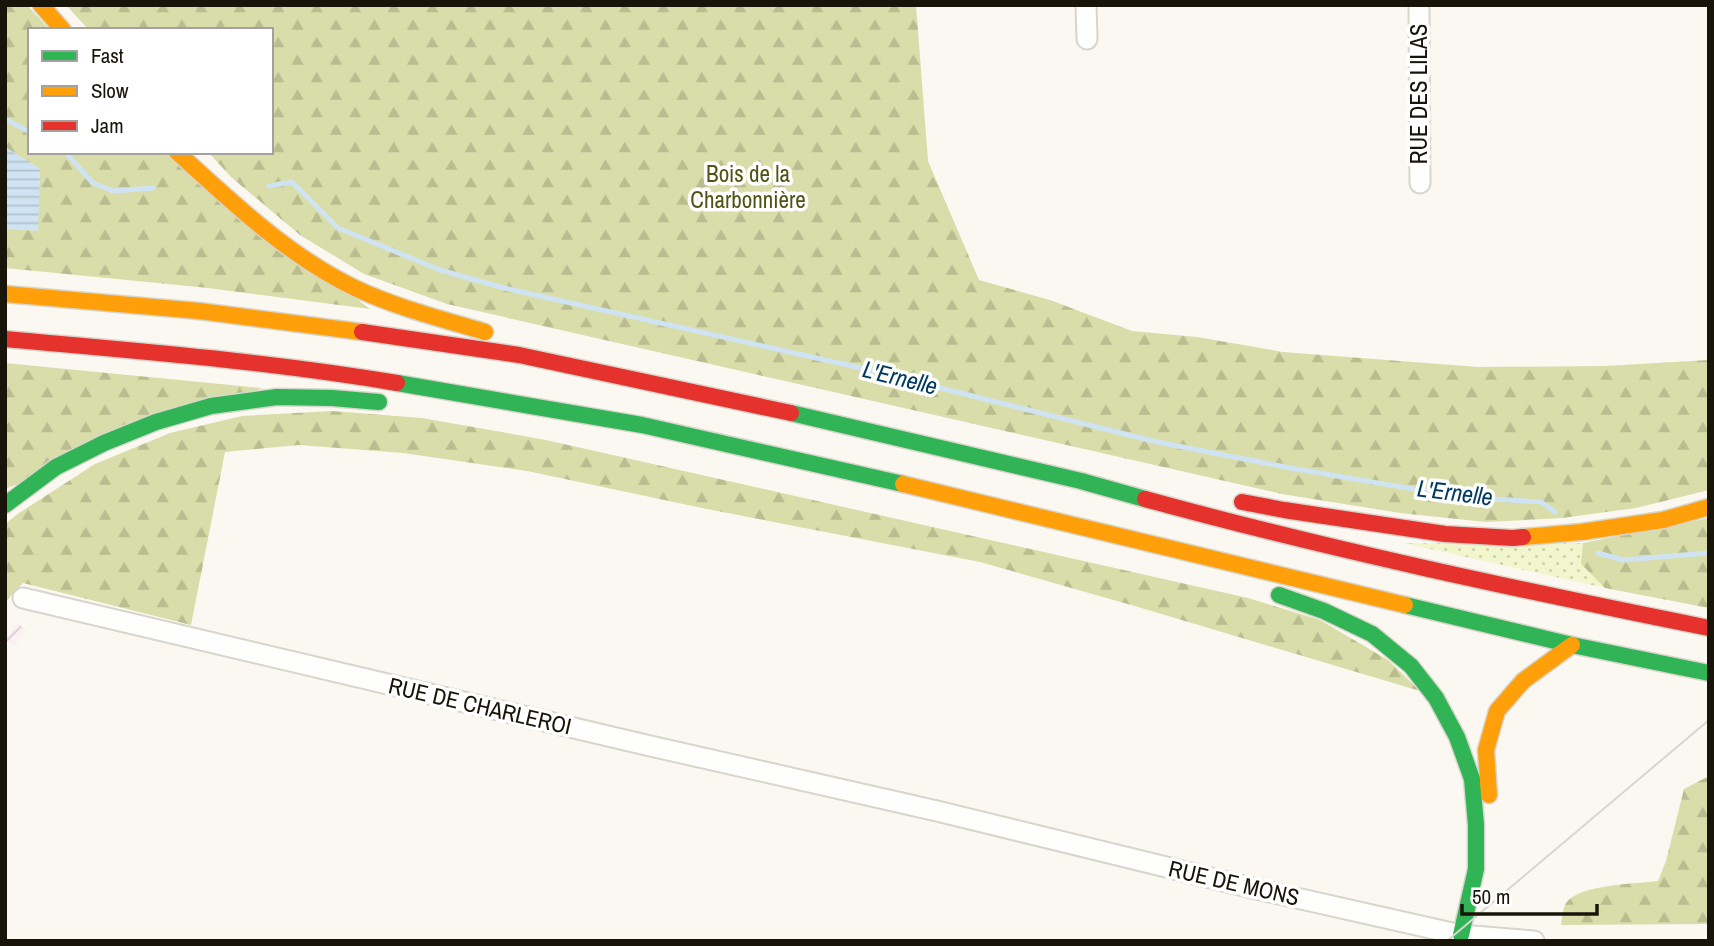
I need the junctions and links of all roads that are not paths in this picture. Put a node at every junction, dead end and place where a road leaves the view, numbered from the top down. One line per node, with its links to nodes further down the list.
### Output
1 (41, 5): 4 (highway)
2 (1086, 5): 5 (street)
3 (1419, 5): 7 (street, RUE DES LILAS)
4 (61, 28)
5 (1087, 39)
6 (179, 154): 10 (highway)
7 (1420, 183)
8 (5, 294): 10 (highway)
9 (5, 339): 11 (highway)
10 (519, 355): 14 (highway)
11 (481, 397): 13 (highway); 19 (highway)
12 (393, 403): 17 (highway)
13 (418, 403)
14 (1082, 481): 15 (highway); 21 (highway)
15 (1149, 484)
16 (1230, 500): 18 (highway)
17 (5, 505)
18 (1709, 507)
19 (1225, 562): 22 (highway); 26 (highway)
20 (23, 598): 25 (street, RUE DE CHARLEROI)
21 (1709, 628)
22 (1572, 645): 23 (highway); 24 (highway)
23 (1709, 673)
24 (1491, 805)
25 (937, 811): 26 (street, RUE DE MONS)
26 (1461, 934): 27 (street, RUE DE MONS)
27 (1484, 934): 28 (street, RUE DE MONS)
28 (1534, 941)

